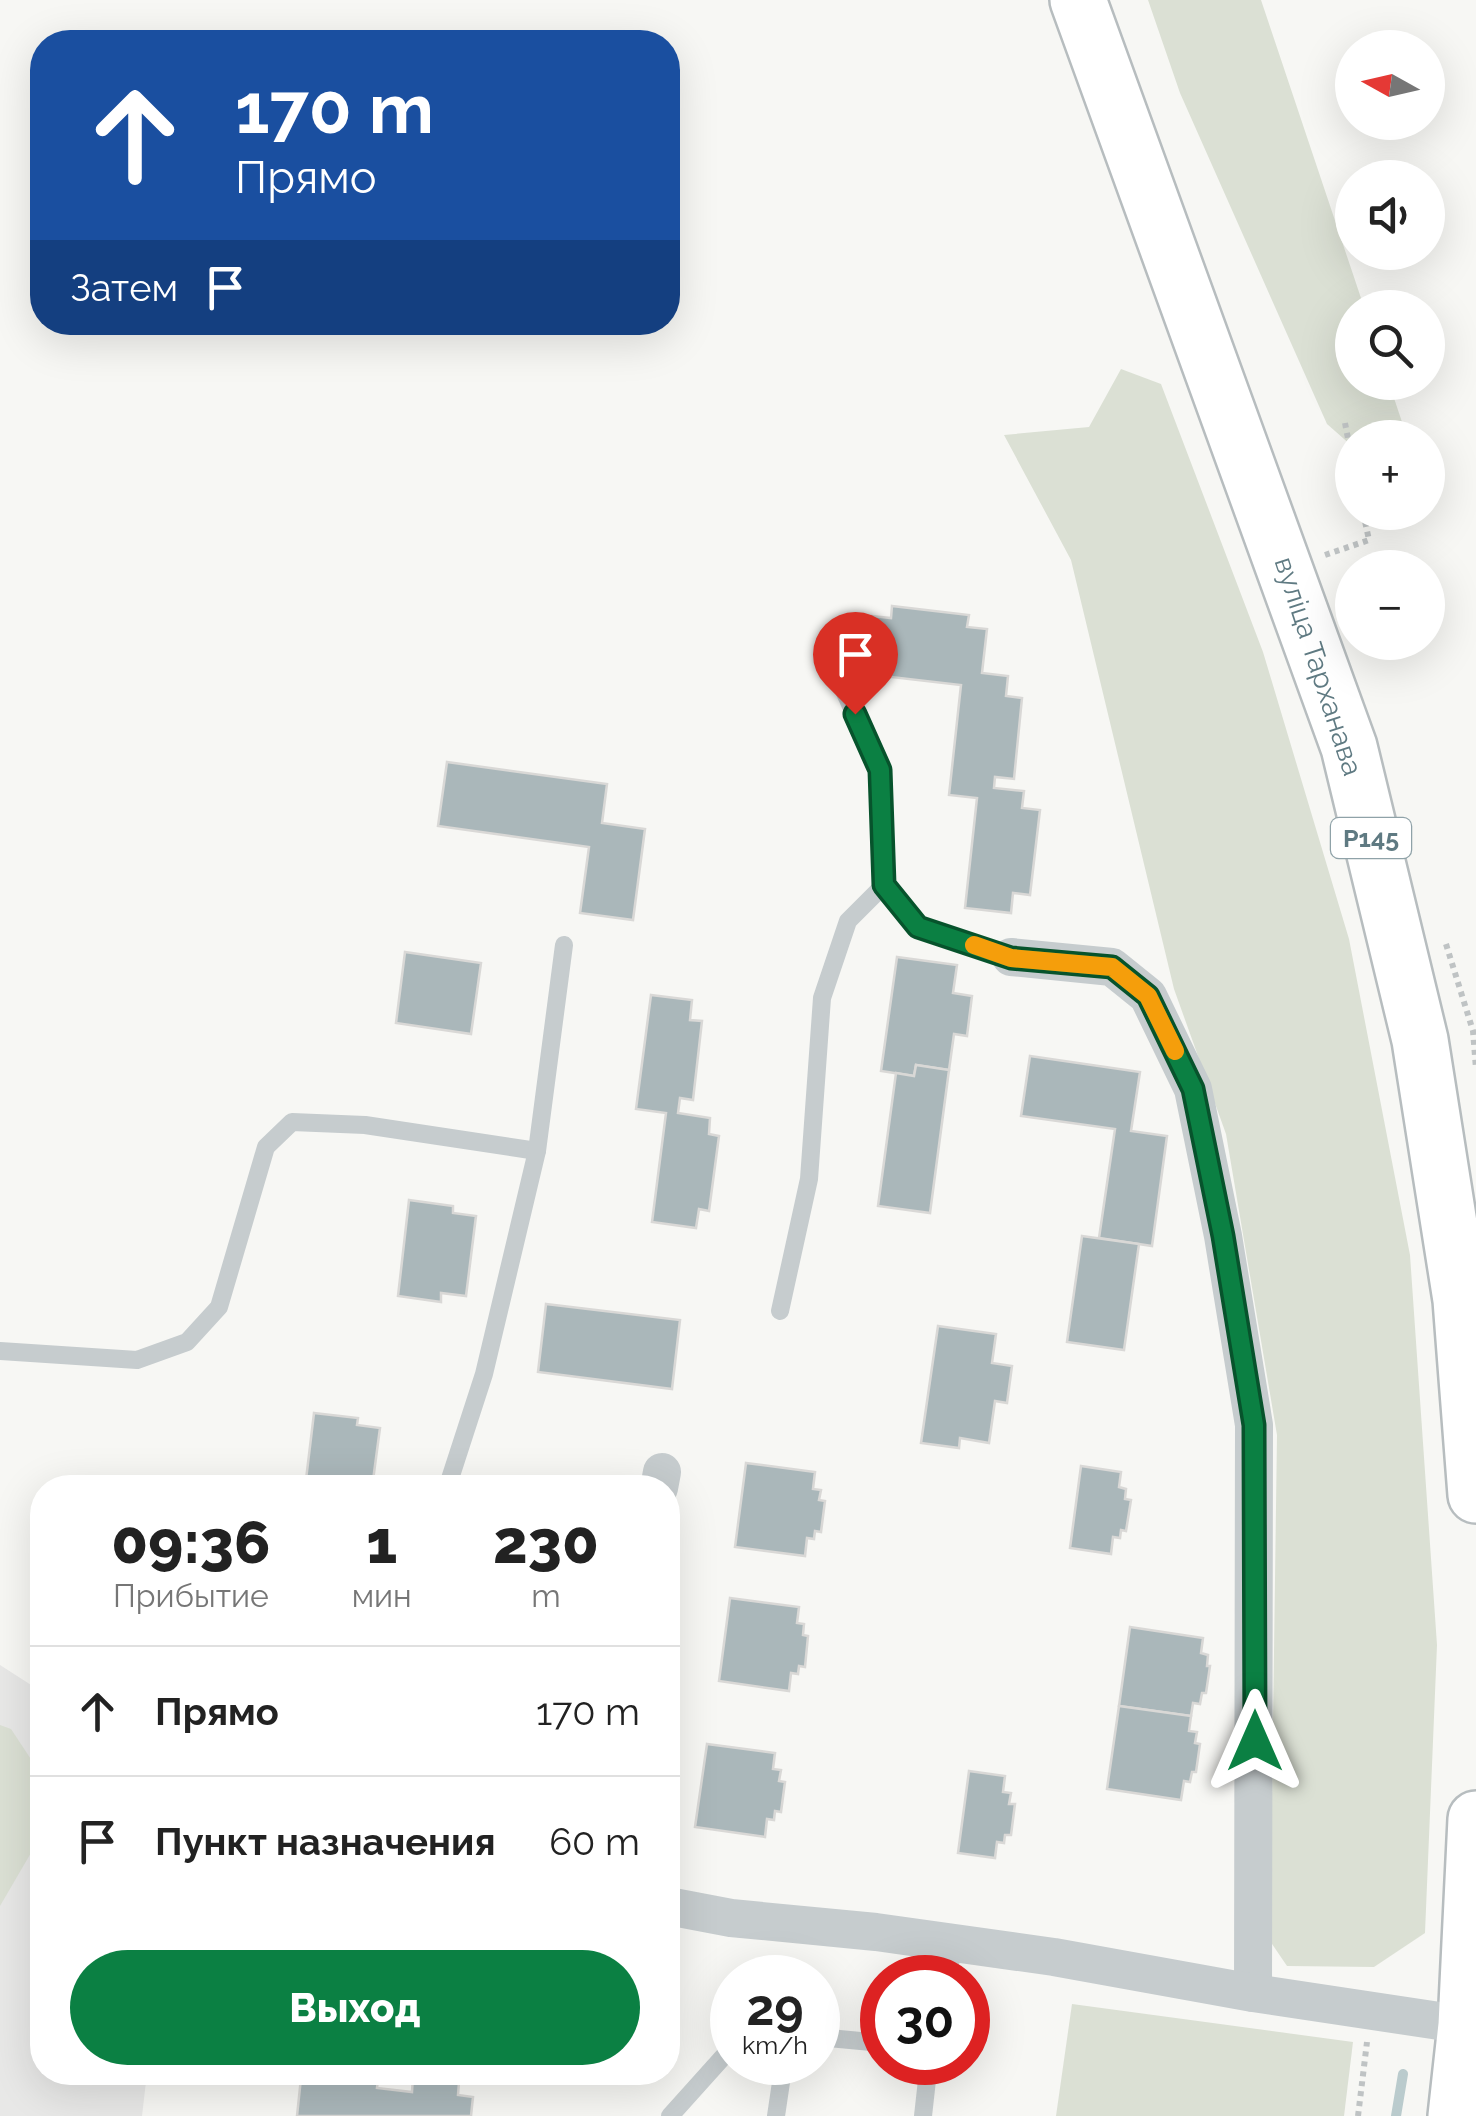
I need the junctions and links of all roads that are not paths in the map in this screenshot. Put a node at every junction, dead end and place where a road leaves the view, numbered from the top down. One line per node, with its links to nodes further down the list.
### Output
1 (1078, 0): 10 (main road, вуліца Тарханава / Р145)
2 (830, 657): 3 (lane)
3 (884, 885): 5 (lane); 7 (lane)
4 (564, 944): 6 (lane)
5 (1011, 958): 15 (street)
6 (538, 1151): 8 (lane); 9 (lane)
7 (780, 1311)
8 (0, 1352)
9 (451, 1475)
10 (1476, 1495)
11 (1476, 1819): 16 (main road)
12 (680, 1908): 13 (street)
13 (935, 1955)
14 (990, 1959): 15 (street)
15 (1253, 1993): 16 (street)
16 (1466, 2025): 23 (main road)
17 (710, 2071): 20 (lane)
18 (781, 2085): 21 (lane)
19 (926, 2085): 22 (lane)
20 (670, 2116)
21 (776, 2116)
22 (923, 2116)
23 (1456, 2116)

